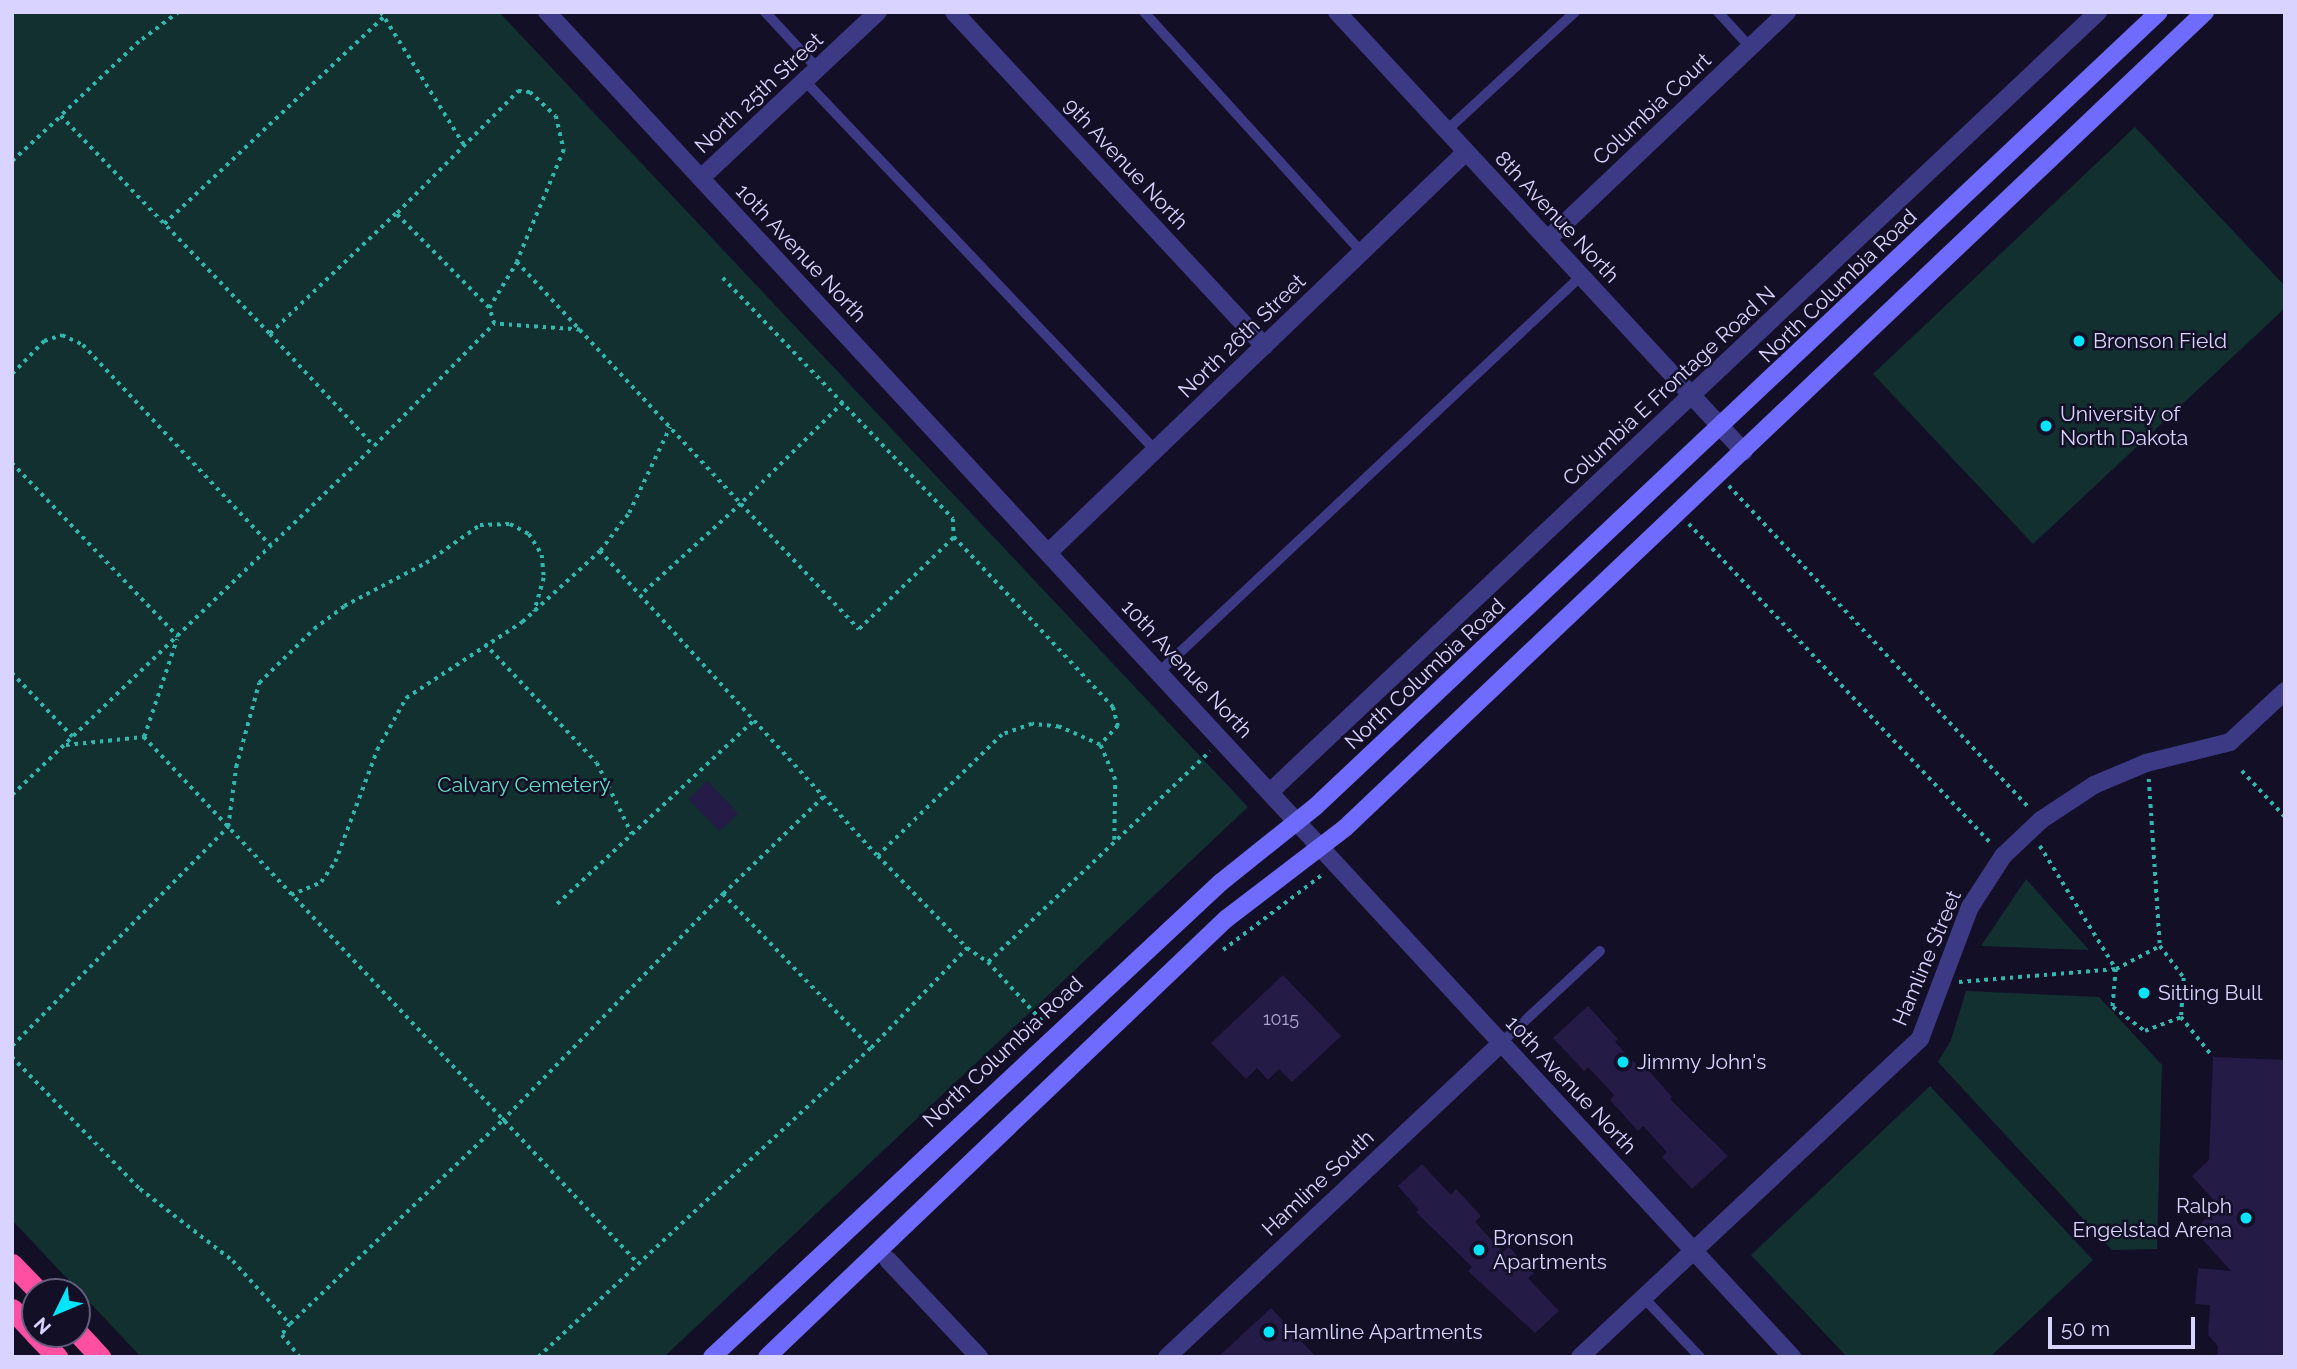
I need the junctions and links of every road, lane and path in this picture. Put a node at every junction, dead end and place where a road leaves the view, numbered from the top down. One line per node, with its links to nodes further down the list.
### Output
1 (179, 12): 17 (path)
2 (547, 12): 22 (street, 10th Avenue North)
3 (765, 12): 16 (lane)
4 (878, 12): 16 (street, North 25th Street)
5 (954, 12): 34 (street, 9th Avenue North)
6 (1144, 12): 26 (lane)
7 (1575, 12): 18 (lane)
8 (1718, 12): 15 (lane)
9 (1787, 12): 15 (street, Columbia Court)
10 (2098, 12): 36 (street, Columbia E Frontage Road N)
11 (2159, 12): 39 (main road, North Columbia Road)
12 (2205, 12): 42 (main road)
13 (382, 15): 19 (path); 24 (path)
14 (1345, 15): 18 (street, 8th Avenue North)
15 (1750, 47): 25 (street, Columbia Court)
16 (811, 75): 22 (street, North 25th Street); 41 (lane)
17 (61, 116): 21 (path); 24 (path)
18 (1446, 131): 20 (street, 8th Avenue North)
19 (464, 145): 23 (path); 27 (path)
20 (1466, 152): 25 (street, 8th Avenue North); 26 (street, North 26th Street)
21 (12, 161)
22 (701, 178): 50 (street, 10th Avenue North)
23 (396, 214): 30 (path); 33 (path)
24 (164, 224): 33 (path)
25 (1548, 239): 28 (street, 8th Avenue North)
26 (1362, 252): 34 (street, North 26th Street)
27 (516, 261): 30 (path); 32 (path)
28 (1581, 276): 36 (street, 8th Avenue North); 55 (lane)
29 (723, 278): 37 (path)
30 (489, 308): 31 (path)
31 (495, 324): 32 (path); 40 (path)
32 (580, 330): 38 (path)
33 (270, 334): 40 (path)
34 (1264, 346): 41 (street, North 26th Street)
35 (12, 374): 48 (path)
36 (1692, 396): 39 (street, 8th Avenue North); 66 (street, Columbia E Frontage Road N)
37 (843, 403): 45 (path); 47 (path)
38 (670, 427): 45 (path); 49 (path)
39 (1722, 427): 42 (street, 8th Avenue North); 70 (main road, North Columbia Road)
40 (374, 446): 48 (path)
41 (1155, 450): 50 (street, North 26th Street)
42 (1744, 452): 75 (main road)
43 (12, 463): 53 (path)
44 (1728, 485): 71 (path)
45 (741, 504): 47 (path); 51 (path)
46 (1688, 523): 77 (path)
47 (954, 537): 62 (path)
48 (271, 546): 53 (path)
49 (600, 551): 51 (path); 52 (path)
50 (1049, 552): 55 (street, 10th Avenue North)
51 (640, 595): 58 (path)
52 (534, 612): 54 (path); 72 (path)
53 (177, 637): 59 (path); 60 (path)
54 (485, 644): 73 (path); 79 (path)
55 (1159, 672): 61 (street, 10th Avenue North)
56 (12, 673): 59 (path)
57 (2285, 691): 64 (street, Hamline Street)
58 (754, 720): 68 (path); 73 (path)
59 (73, 737): 63 (path)
60 (144, 737): 63 (path); 72 (path)
61 (1222, 740): 66 (street, 10th Avenue North); 74 (path)
62 (1100, 745): 74 (path); 76 (path)
63 (64, 746): 67 (path)
64 (2146, 763): 71 (street, Hamline Street); 81 (path)
65 (2242, 771): 69 (path)
66 (1270, 792): 70 (street, 10th Avenue North)
67 (12, 795)
68 (823, 797): 76 (path); 78 (path)
69 (2285, 817)
70 (1297, 821): 75 (street, 10th Avenue North); 88 (main road, North Columbia Road)
71 (2036, 826): 77 (street, Hamline Street); 85 (path)
72 (228, 827): 79 (path); 90 (path)
73 (632, 834): 80 (path)
74 (1114, 840): 84 (path)
75 (1321, 848): 89 (street, 10th Avenue North); 105 (main road)
76 (878, 856): 82 (path)
77 (2003, 856): 86 (street, Hamline Street)
78 (723, 894): 91 (path); 94 (path)
79 (291, 895): 94 (path)
80 (557, 904)
81 (2160, 946): 85 (path); 87 (path)
82 (967, 948): 84 (path); 91 (path)
83 (1600, 951): 89 (lane)
84 (988, 962): 88 (path)
85 (2116, 969): 86 (path); 87 (path)
86 (1939, 981): 95 (street, Hamline Street)
87 (2181, 1017): 93 (path)
88 (1055, 1035): 104 (main road, North Columbia Road)
89 (1501, 1043): 95 (street, 10th Avenue North); 107 (street, Hamline South)
90 (12, 1046)
91 (870, 1048): 97 (path)
92 (12, 1057): 101 (path)
93 (2213, 1057)
94 (502, 1121): 97 (path); 101 (path)
95 (1695, 1248): 100 (street, Hamline Street); 110 (street, 10th Avenue North)
96 (888, 1260): 106 (street)
97 (637, 1262): 103 (path)
98 (12, 1264): 99 (highway)
99 (26, 1278)
100 (1643, 1297): 108 (street, Hamline Street); 109 (lane)
101 (290, 1324): 102 (path)
102 (300, 1357)
103 (538, 1357)
104 (712, 1357)
105 (767, 1357)
106 (979, 1357)
107 (1167, 1357)
108 (1580, 1357)
109 (1700, 1357)
110 (1792, 1357)

